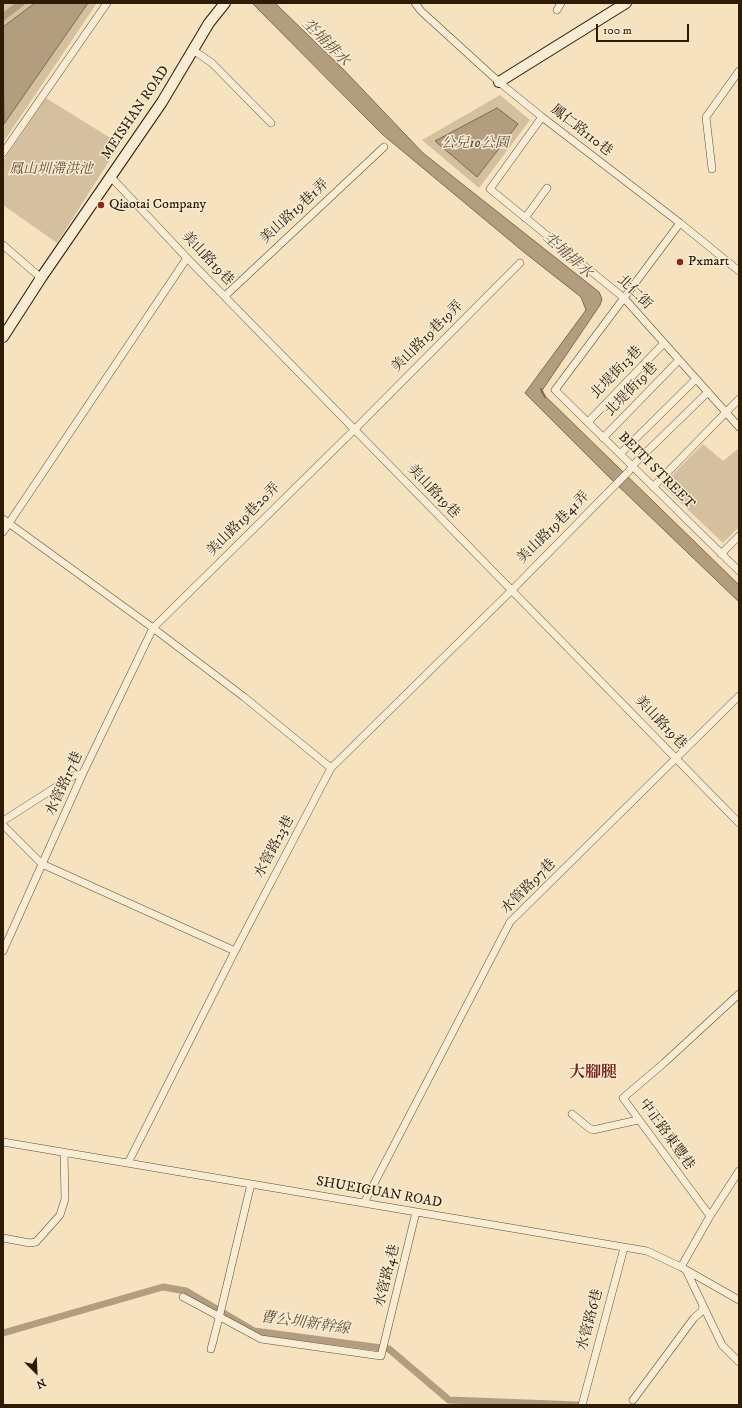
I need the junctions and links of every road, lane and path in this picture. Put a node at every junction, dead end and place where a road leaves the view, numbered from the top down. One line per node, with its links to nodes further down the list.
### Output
1 (107, 3): 13 (street)
2 (225, 3): 7 (street, MEISHAN ROAD)
3 (415, 3): 9 (street, 鳳仁路110巷)
4 (561, 3): 6 (street)
5 (626, 3): 9 (street)
6 (557, 10)
7 (193, 50): 11 (street); 15 (street, MEISHAN ROAD)
8 (739, 71): 14 (street)
9 (499, 82): 10 (street, 鳳仁路110巷)
10 (542, 117): 17 (street, 北仁街); 18 (street, 鳳仁路110巷)
11 (271, 123)
12 (384, 147): 24 (street, 美山路19巷1弄)
13 (3, 153)
14 (712, 169)
15 (110, 176): 20 (street, 美山路19巷); 23 (street, MEISHAN ROAD)
16 (547, 188): 17 (street)
17 (525, 218): 25 (street, 北仁街)
18 (680, 223): 22 (street, 鳳仁路110巷); 25 (street)
19 (3, 245): 23 (street)
20 (187, 258): 24 (street, 美山路19巷); 40 (street)
21 (520, 263): 35 (street, 美山路19巷19弄)
22 (739, 271)
23 (41, 278): 26 (street, MEISHAN ROAD)
24 (225, 296): 35 (street, 美山路19巷)
25 (624, 298): 27 (street, 北仁街); 33 (street, BEITI STREET)
26 (3, 338)
27 (664, 343): 28 (street, 北仁街); 33 (street, 北堤街13巷)
28 (679, 360): 29 (street, 北仁街); 36 (street, 北堤街19巷)
29 (696, 379): 30 (street, 北仁街); 37 (street)
30 (708, 392): 32 (street, 北仁街); 38 (street, 美山路19巷41弄)
31 (739, 399): 32 (street)
32 (726, 413): 34 (street, 北仁街); 39 (street)
33 (588, 422): 36 (street, BEITI STREET)
34 (739, 427)
35 (354, 430): 45 (street, 美山路19巷); 46 (street, 美山路19巷20弄)
36 (603, 438): 37 (street, BEITI STREET)
37 (620, 454): 38 (street, BEITI STREET)
38 (631, 468): 39 (street, BEITI STREET); 45 (street, 美山路19巷41弄)
39 (653, 487): 43 (street, BEITI STREET)
40 (6, 521): 41 (street); 46 (street)
41 (3, 532)
42 (739, 536): 43 (street)
43 (721, 554): 44 (street, BEITI STREET)
44 (739, 571)
45 (512, 590): 48 (street, 美山路19巷); 49 (street, 水管路23巷)
46 (153, 628): 49 (street); 50 (street, 水管路17巷)
47 (739, 696): 48 (street, 水管路97巷)
48 (676, 759): 52 (street, 美山路19巷); 65 (street, 水管路97巷)
49 (331, 768): 56 (street, 水管路23巷)
50 (83, 773): 51 (street); 54 (street, 水管路17巷)
51 (3, 821)
52 (739, 823)
53 (3, 825): 54 (street)
54 (42, 864): 55 (street, 水管路17巷); 56 (street)
55 (3, 951)
56 (236, 951): 62 (street, 水管路23巷)
57 (739, 994): 59 (street, 中正路東豐巷)
58 (572, 1114): 59 (street)
59 (638, 1120): 67 (street, 中正路東豐巷)
60 (3, 1142): 61 (street, SHUEIGUAN ROAD)
61 (64, 1152): 62 (street, SHUEIGUAN ROAD); 68 (street)
62 (128, 1163): 64 (street, SHUEIGUAN ROAD)
63 (739, 1171): 67 (street)
64 (251, 1184): 65 (street, SHUEIGUAN ROAD); 74 (street)
65 (364, 1204): 66 (street, SHUEIGUAN ROAD)
66 (416, 1212): 69 (street, SHUEIGUAN ROAD); 74 (street, 水管路4巷)
67 (710, 1216): 70 (street)
68 (3, 1238)
69 (624, 1248): 70 (street, SHUEIGUAN ROAD); 78 (street, 水管路6巷)
70 (683, 1268): 72 (street, SHUEIGUAN ROAD); 73 (street)
71 (183, 1297): 74 (street)
72 (739, 1300)
73 (703, 1306): 76 (street); 77 (street)
74 (220, 1316): 75 (street)
75 (211, 1349)
76 (739, 1362)
77 (633, 1400)
78 (583, 1402)

